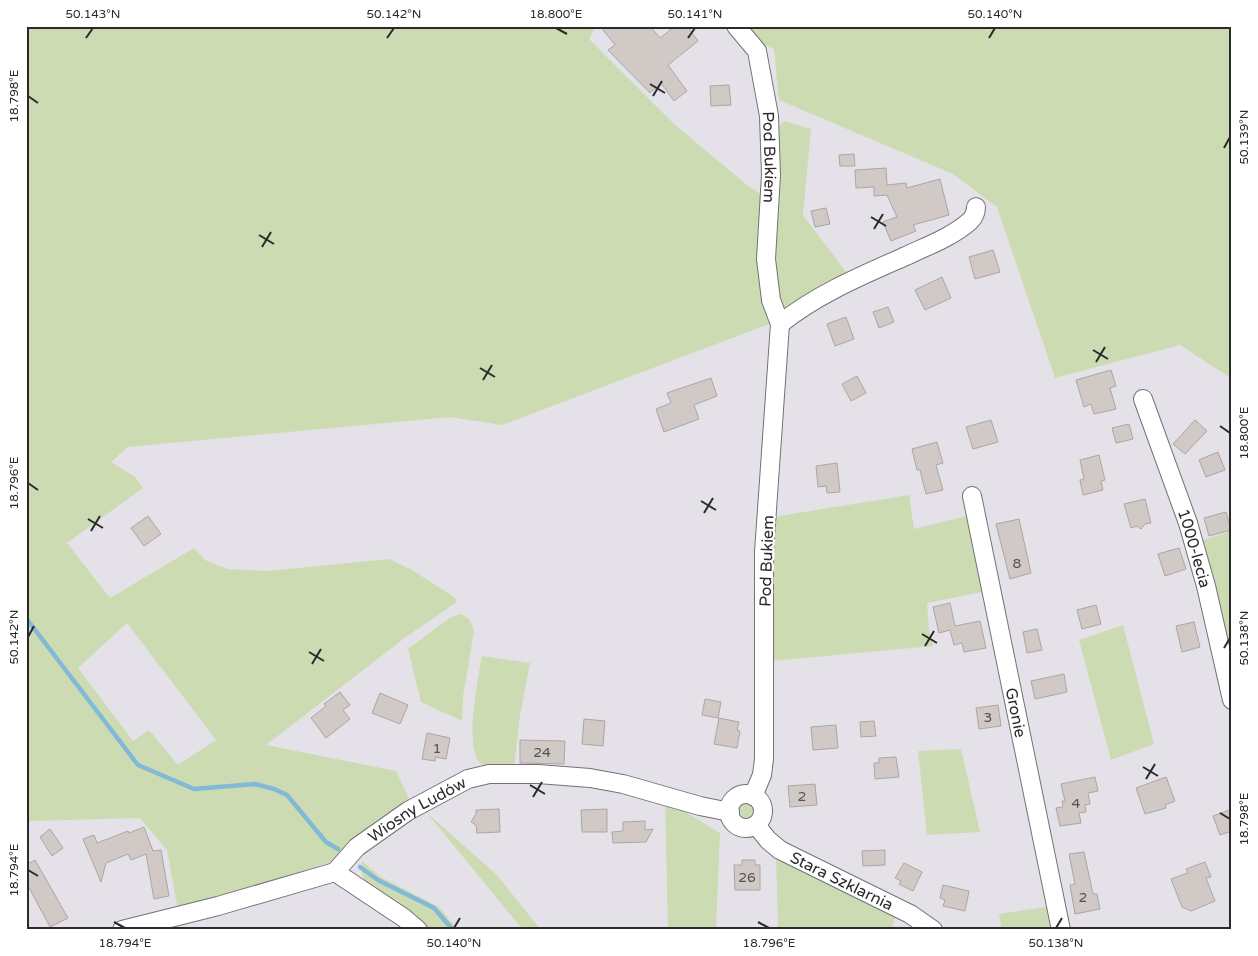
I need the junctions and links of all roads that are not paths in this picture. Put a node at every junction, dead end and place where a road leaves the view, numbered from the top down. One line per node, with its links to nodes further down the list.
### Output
1 (736, 26): 3 (street, Pod Bukiem)
2 (976, 207): 3 (street)
3 (780, 324): 7 (street, Pod Bukiem)
4 (1143, 399): 6 (street, 1000-lecia)
5 (972, 496): 14 (street, Gronie)
6 (1232, 700)
7 (753, 796): 8 (street); 9 (street)
8 (730, 812): 9 (street); 10 (street, Wiosny Ludów)
9 (756, 825): 13 (street, Stara Szklarnia)
10 (335, 872): 11 (street); 12 (street)
11 (122, 930)
12 (418, 930)
13 (933, 930)
14 (1060, 930)

